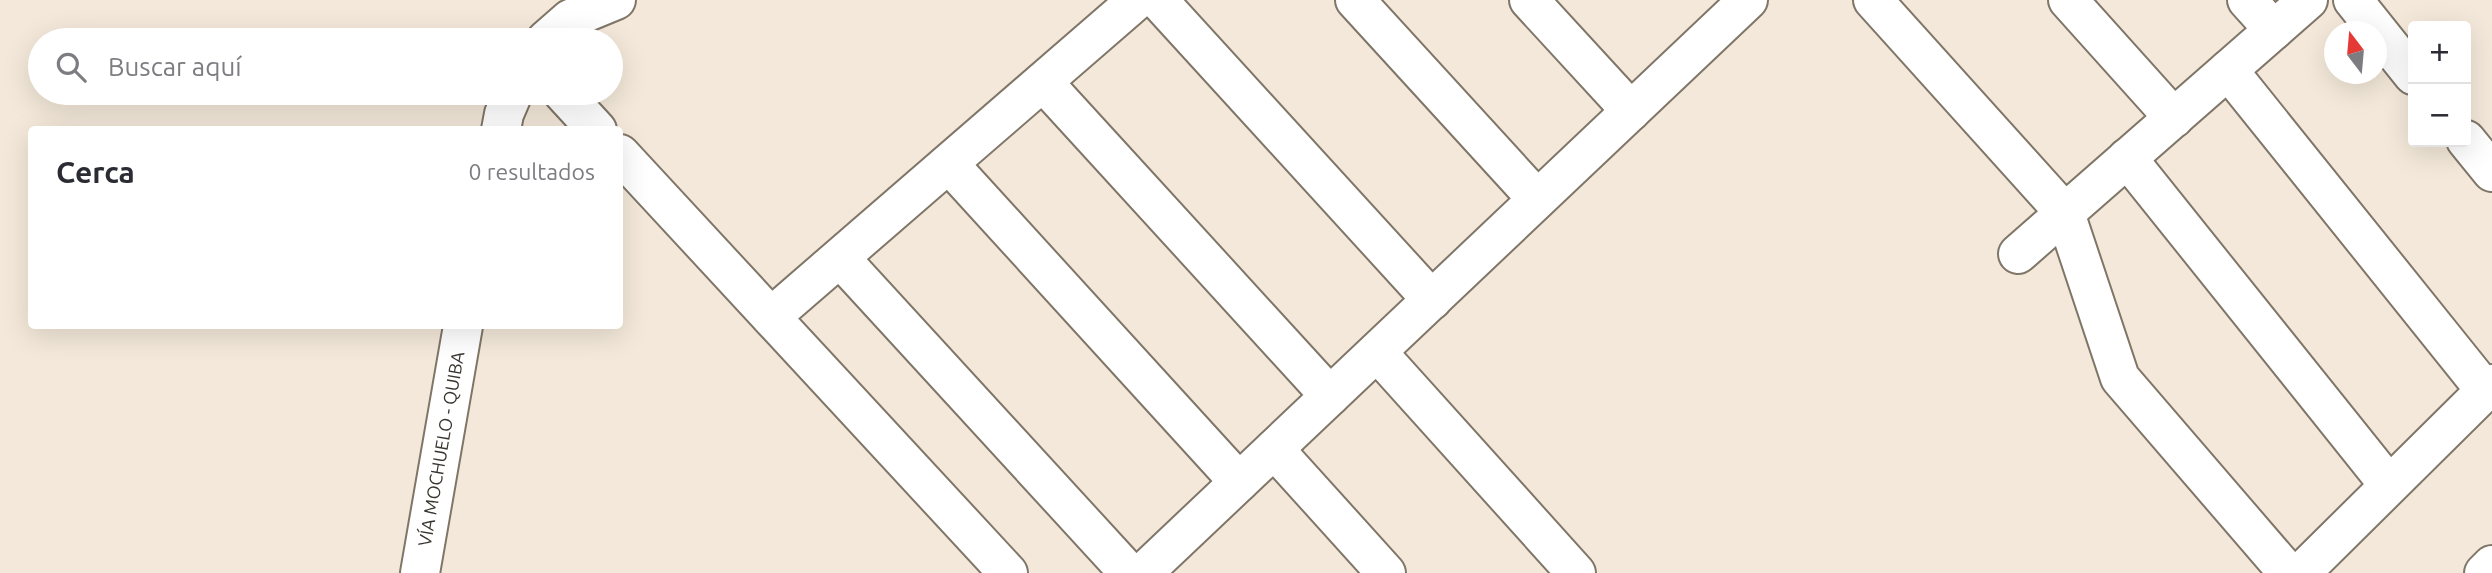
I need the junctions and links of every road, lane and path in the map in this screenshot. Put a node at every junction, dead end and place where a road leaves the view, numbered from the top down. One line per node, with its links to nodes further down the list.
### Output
1 (616, 0): 12 (street)
2 (1138, 0): 16 (street)
3 (1158, 0): 32 (street)
4 (1355, 0): 28 (street)
5 (1529, 0): 19 (street)
6 (1873, 0): 29 (street)
7 (2068, 0): 20 (street)
8 (2247, 0): 13 (street)
9 (2308, 0): 13 (street)
10 (2353, 0): 14 (street)
11 (1738, 4): 19 (street)
12 (560, 28)
13 (2274, 30): 15 (street)
14 (2408, 69)
15 (2228, 70): 20 (street); 36 (street)
16 (1043, 82): 26 (street); 37 (street)
17 (508, 105): 21 (street)
18 (573, 105): 22 (street)
19 (1631, 111): 28 (street)
20 (2174, 118): 25 (street)
21 (502, 126)
22 (593, 126)
23 (2471, 146): 27 (street)
24 (623, 157): 33 (street)
25 (2127, 158): 29 (street); 40 (street)
26 (948, 164): 31 (street); 39 (street)
27 (2492, 173)
28 (1537, 200): 32 (street)
29 (2065, 213): 30 (street); 48 (street)
30 (2018, 254)
31 (840, 258): 33 (street); 44 (street)
32 (1432, 300): 35 (street)
33 (771, 317): 43 (street)
34 (462, 329): 42 (street, VÍA MOCHUELO - QUIBA)
35 (1377, 352): 37 (street); 47 (street)
36 (2489, 387): 40 (street)
37 (1330, 396): 38 (street)
38 (1274, 449): 39 (street); 46 (street)
39 (1239, 482): 45 (street)
40 (2389, 485): 49 (street)
41 (2492, 565): 50 (street)
42 (420, 573)
43 (1008, 573)
44 (1129, 573)
45 (1143, 573)
46 (1386, 573)
47 (1576, 573)
48 (2288, 573)
49 (2301, 573)
50 (2484, 573)

